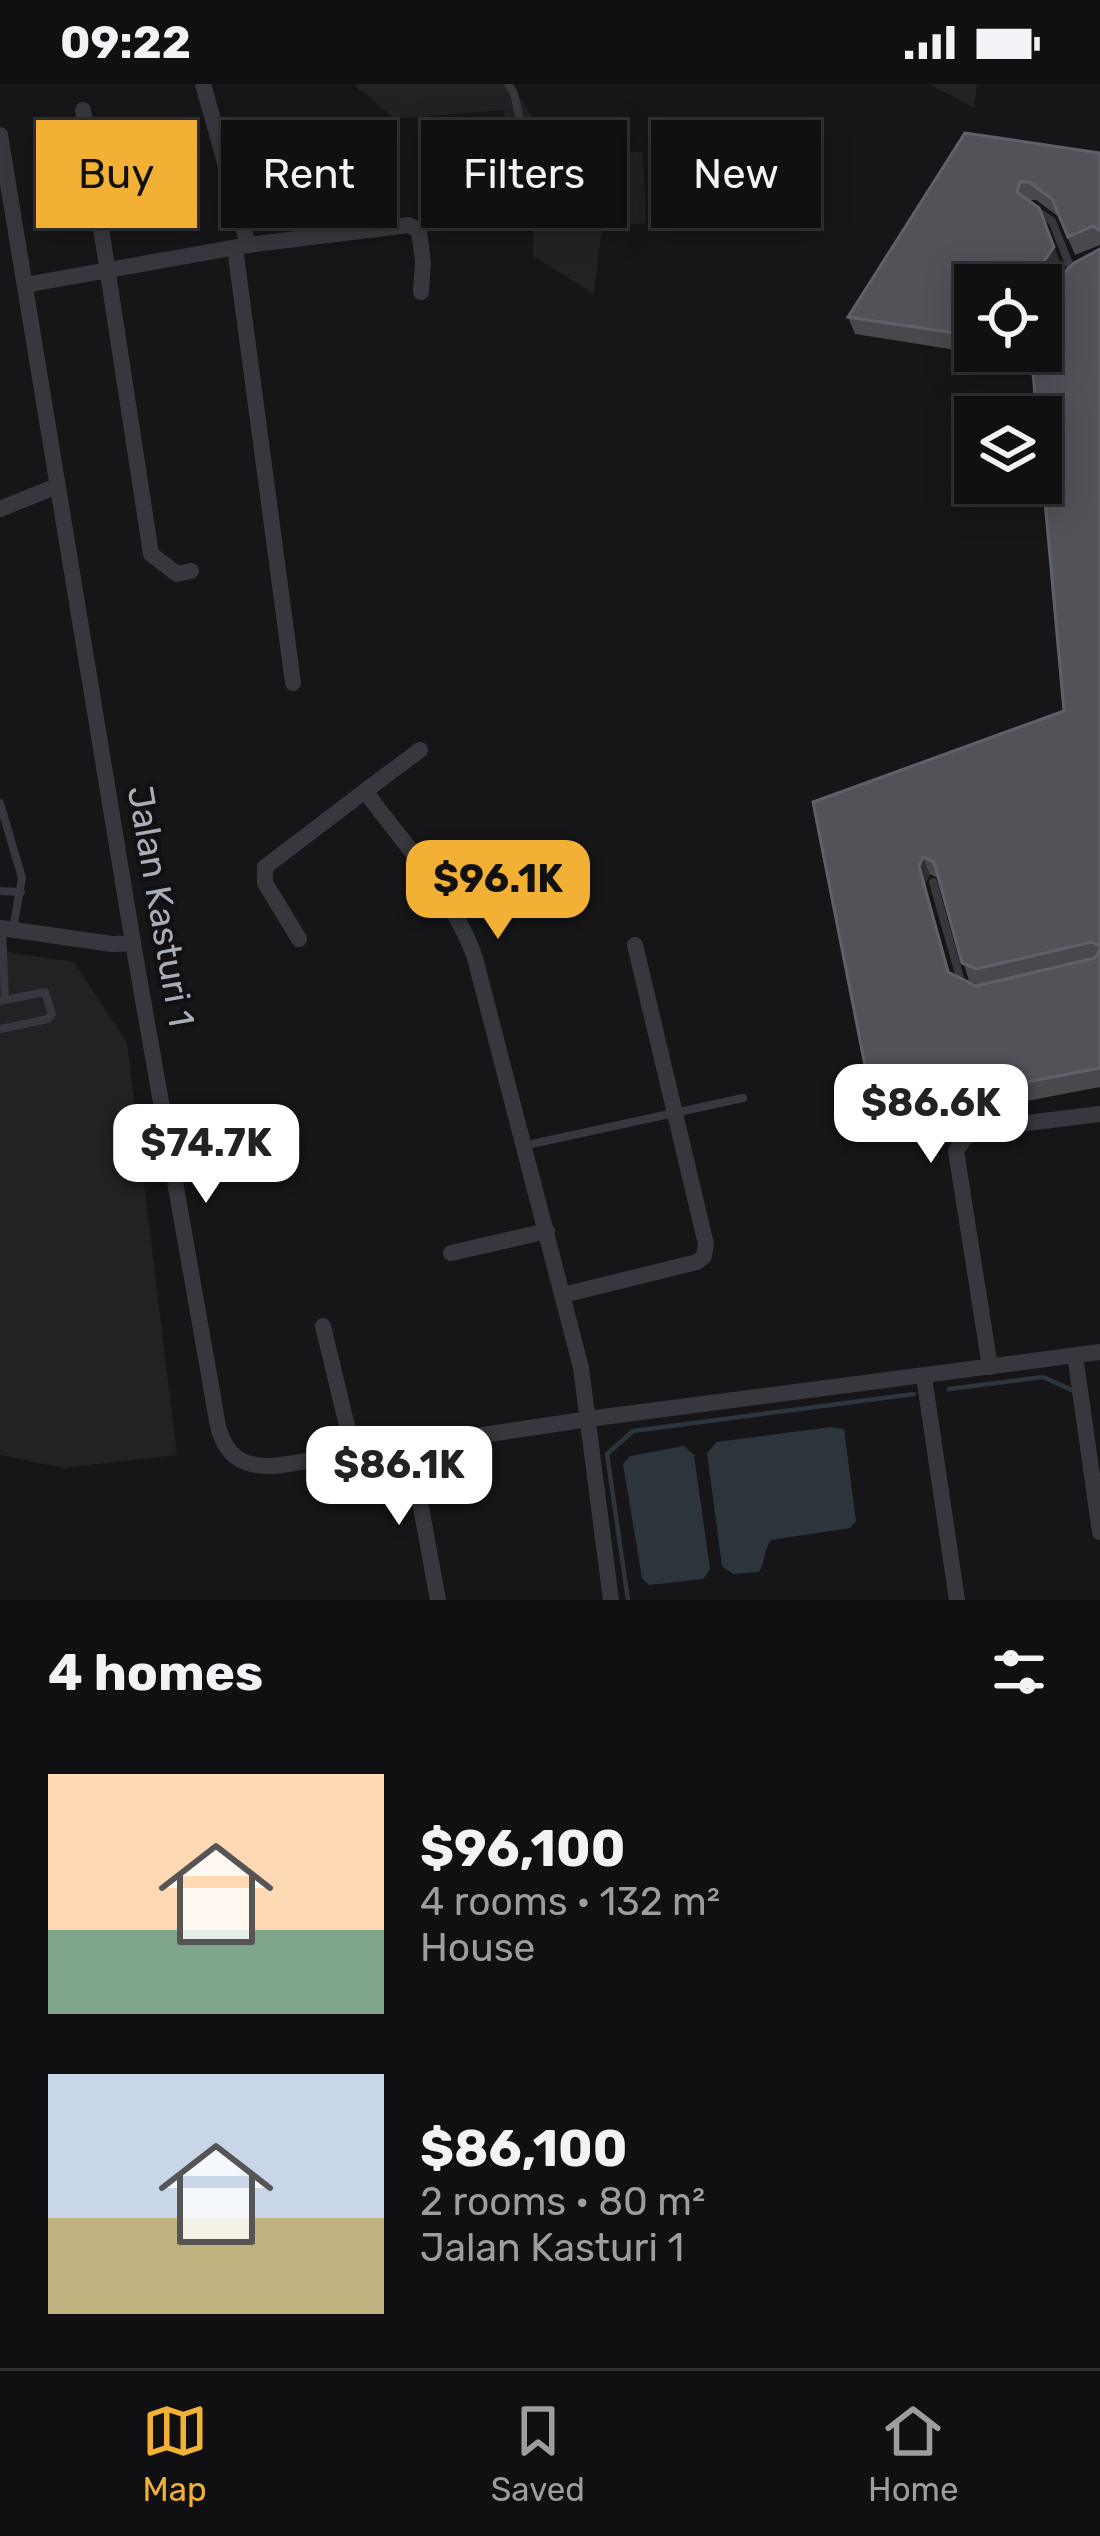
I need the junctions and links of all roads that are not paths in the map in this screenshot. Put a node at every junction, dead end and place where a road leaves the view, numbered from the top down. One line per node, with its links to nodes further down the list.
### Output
1 (203, 84): 7 (street)
2 (508, 84): 4 (lane)
3 (82, 110): 9 (street)
4 (520, 120)
5 (0, 135): 11 (street, Jalan Kasturi 1)
6 (1031, 207): 8 (lane)
7 (242, 247): 9 (street); 12 (street); 16 (street)
8 (1079, 268): 10 (street)
9 (106, 270): 11 (street); 15 (street)
10 (1062, 284)
11 (25, 285): 13 (street, Jalan Kasturi 1)
12 (422, 292)
13 (57, 486): 14 (street); 25 (street, Jalan Kasturi 1)
14 (0, 508)
15 (191, 571)
16 (293, 683)
17 (420, 749): 18 (street)
18 (365, 791): 24 (street); 33 (street)
19 (0, 803): 22 (lane)
20 (933, 882): 27 (lane)
21 (0, 891): 22 (lane)
22 (21, 892): 23 (lane)
23 (5, 928): 25 (street); 28 (lane)
24 (299, 940)
25 (133, 944): 44 (street, Jalan Kasturi 1)
26 (635, 945): 31 (street)
27 (970, 993)
28 (3, 1000): 29 (lane)
29 (0, 1029)
30 (742, 1098): 31 (lane)
31 (675, 1112): 33 (lane); 36 (street)
32 (1100, 1114): 40 (street)
33 (525, 1146): 34 (street)
34 (547, 1231): 35 (street); 36 (street)
35 (451, 1253)
36 (563, 1295): 42 (street)
37 (322, 1326): 44 (street)
38 (1100, 1352): 39 (street, Jalan Kasturi 1)
39 (1075, 1355): 40 (street, Jalan Kasturi 1); 45 (street)
40 (989, 1367): 41 (street, Jalan Kasturi 1)
41 (924, 1376): 42 (street, Jalan Kasturi 1); 48 (street)
42 (587, 1420): 43 (street, Jalan Kasturi 1); 47 (street)
43 (410, 1447): 44 (street, Jalan Kasturi 1); 46 (street)
44 (354, 1455)
45 (1100, 1532)
46 (439, 1600)
47 (611, 1600)
48 (957, 1600)

